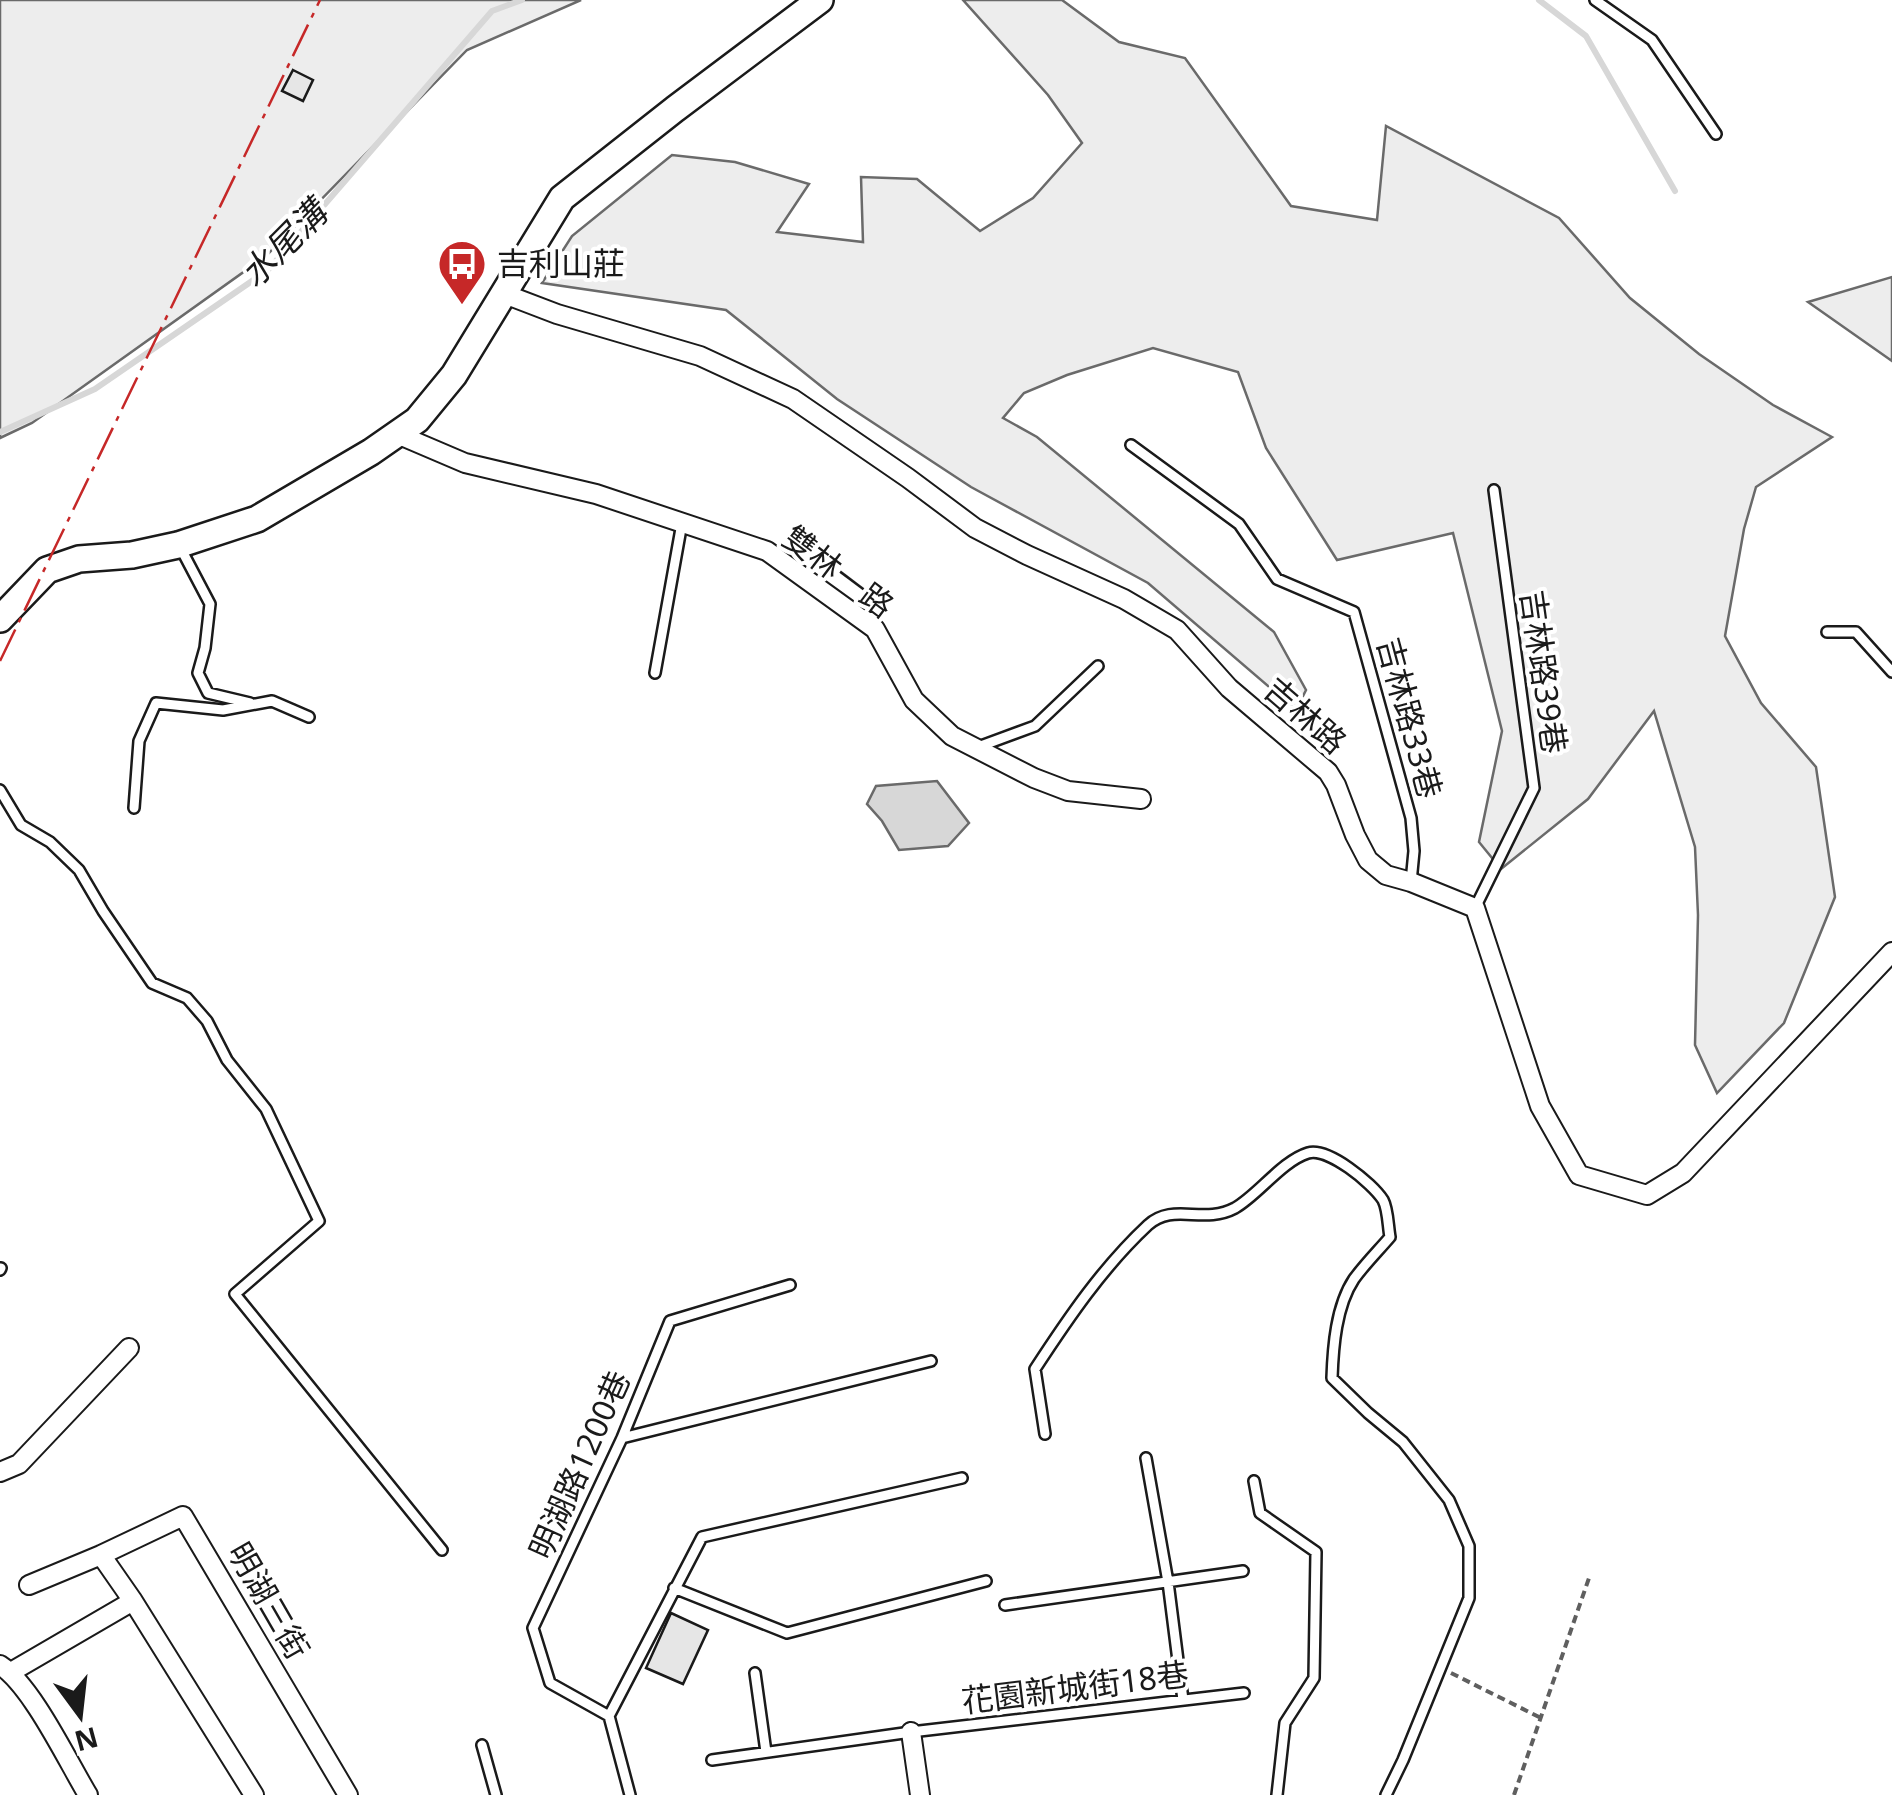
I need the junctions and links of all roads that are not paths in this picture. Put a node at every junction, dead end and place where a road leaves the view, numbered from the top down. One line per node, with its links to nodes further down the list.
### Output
1 (820, 0): 4 (street)
2 (1595, 0): 3 (lane)
3 (1716, 134)
4 (502, 293): 5 (street); 21 (street, 吉林路)
5 (397, 434): 8 (street, 雙林一路); 9 (street)
6 (1132, 445): 21 (lane, 吉林路33巷)
7 (1494, 490): 22 (lane, 吉林路39巷)
8 (682, 523): 14 (lane); 17 (street, 雙林一路)
9 (178, 545): 10 (street); 15 (lane)
10 (0, 620)
11 (1827, 632): 13 (lane)
12 (1098, 666): 17 (lane)
13 (1892, 672)
14 (655, 674)
15 (252, 703): 16 (lane); 20 (lane)
16 (309, 717)
17 (974, 748): 19 (street, 雙林一路)
18 (0, 790): 33 (lane)
19 (1141, 799)
20 (134, 808)
21 (1411, 882): 22 (street, 吉林路)
22 (1474, 908): 23 (street)
23 (1892, 952)
24 (790, 1285): 28 (lane, 明湖路1200巷)
25 (129, 1348): 30 (street)
26 (931, 1362): 28 (lane)
27 (1045, 1434): 58 (lane)
28 (622, 1438): 46 (lane, 明湖路1200巷)
29 (1146, 1458): 37 (lane)
30 (0, 1472)
31 (962, 1478): 39 (lane)
32 (1254, 1481): 57 (lane)
33 (442, 1550)
34 (101, 1555): 38 (street, 明湖三街); 40 (street); 53 (street, 明湖三街)
35 (1243, 1571): 37 (lane)
36 (986, 1581): 39 (lane)
37 (1168, 1582): 41 (lane); 45 (lane)
38 (28, 1585)
39 (674, 1588): 46 (lane)
40 (133, 1601): 42 (street); 52 (street)
41 (1005, 1605)
42 (6, 1668): 51 (street)
43 (755, 1673): 49 (lane)
44 (1244, 1693): 45 (lane, 花園新城街18巷)
45 (1183, 1700): 47 (lane, 花園新城街18巷)
46 (609, 1716): 55 (lane)
47 (911, 1732): 49 (lane, 花園新城街18巷); 56 (street)
48 (482, 1745): 54 (lane)
49 (766, 1752): 50 (lane, 花園新城街18巷)
50 (712, 1760)
51 (88, 1795)
52 (254, 1795)
53 (348, 1795)
54 (496, 1795)
55 (630, 1795)
56 (920, 1795)
57 (1278, 1795)
58 (1386, 1795)

